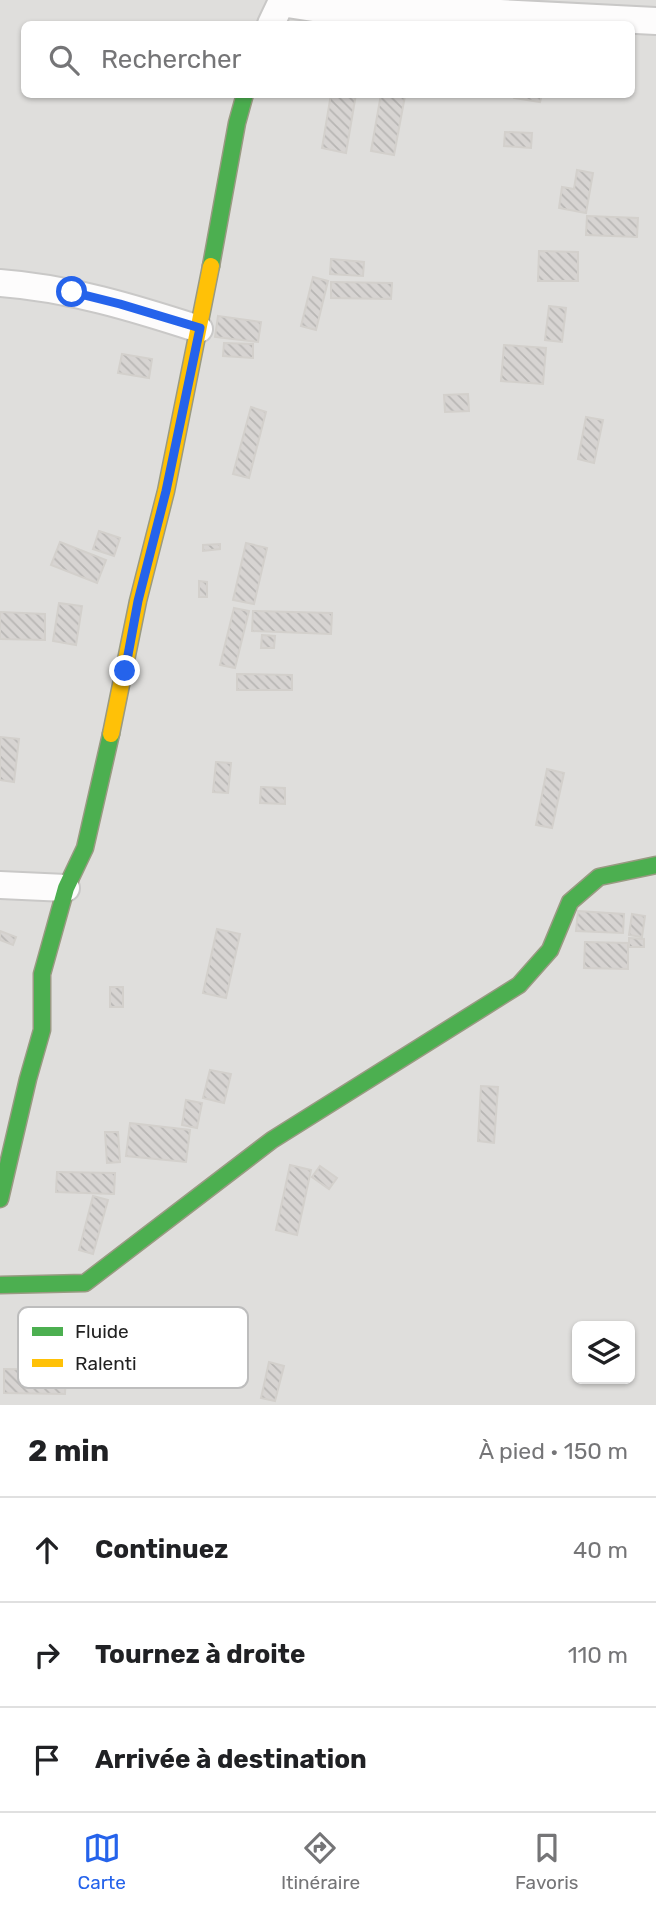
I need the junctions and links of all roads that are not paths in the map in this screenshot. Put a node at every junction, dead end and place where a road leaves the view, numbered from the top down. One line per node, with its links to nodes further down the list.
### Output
1 (272, 21): 2 (street)
2 (656, 21)
3 (244, 98): 5 (street)
4 (0, 283): 5 (street)
5 (200, 328): 8 (street)
6 (656, 865): 10 (street)
7 (0, 885): 8 (street)
8 (66, 888): 9 (street)
9 (0, 1199)
10 (0, 1285)

